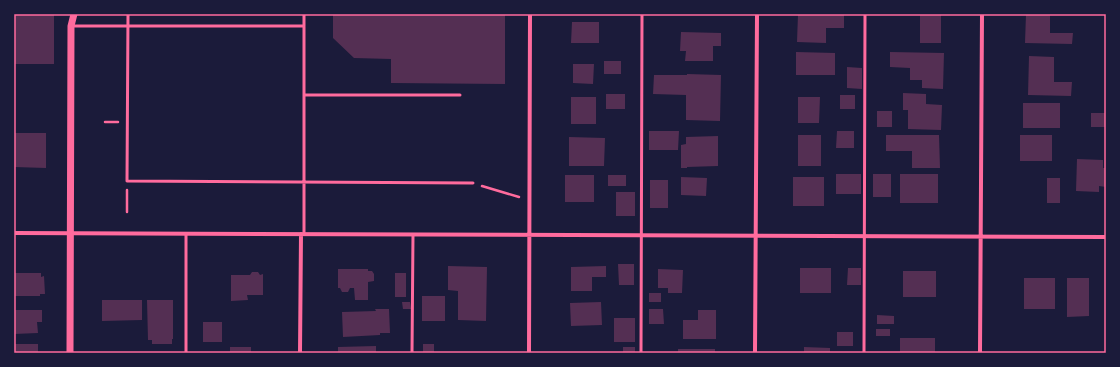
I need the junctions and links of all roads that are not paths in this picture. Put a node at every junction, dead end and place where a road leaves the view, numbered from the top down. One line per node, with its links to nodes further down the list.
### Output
1 (74, 14): 9 (street)
2 (128, 14): 10 (lane)
3 (304, 14): 11 (lane)
4 (530, 14): 21 (street)
5 (642, 14): 22 (lane)
6 (757, 14): 23 (street)
7 (865, 14): 24 (lane)
8 (982, 14): 25 (street)
9 (71, 26): 10 (lane); 17 (street)
10 (128, 26): 11 (lane); 14 (lane)
11 (304, 26): 12 (lane)
12 (304, 95): 13 (lane); 14 (lane)
13 (460, 96)
14 (304, 182): 15 (lane); 19 (lane)
15 (472, 183)
16 (14, 233): 17 (street)
17 (71, 233): 18 (street); 27 (street)
18 (186, 234): 19 (street); 28 (lane)
19 (302, 234): 20 (street); 29 (street)
20 (413, 235): 21 (street); 30 (lane)
21 (529, 235): 22 (street); 31 (street)
22 (641, 236): 23 (street); 32 (lane)
23 (756, 236): 24 (street); 33 (street)
24 (865, 236): 25 (street); 34 (lane)
25 (980, 237): 26 (street); 35 (street)
26 (1106, 237)
27 (70, 353)
28 (186, 353)
29 (300, 353)
30 (412, 353)
31 (529, 353)
32 (641, 353)
33 (755, 353)
34 (864, 353)
35 (980, 353)

